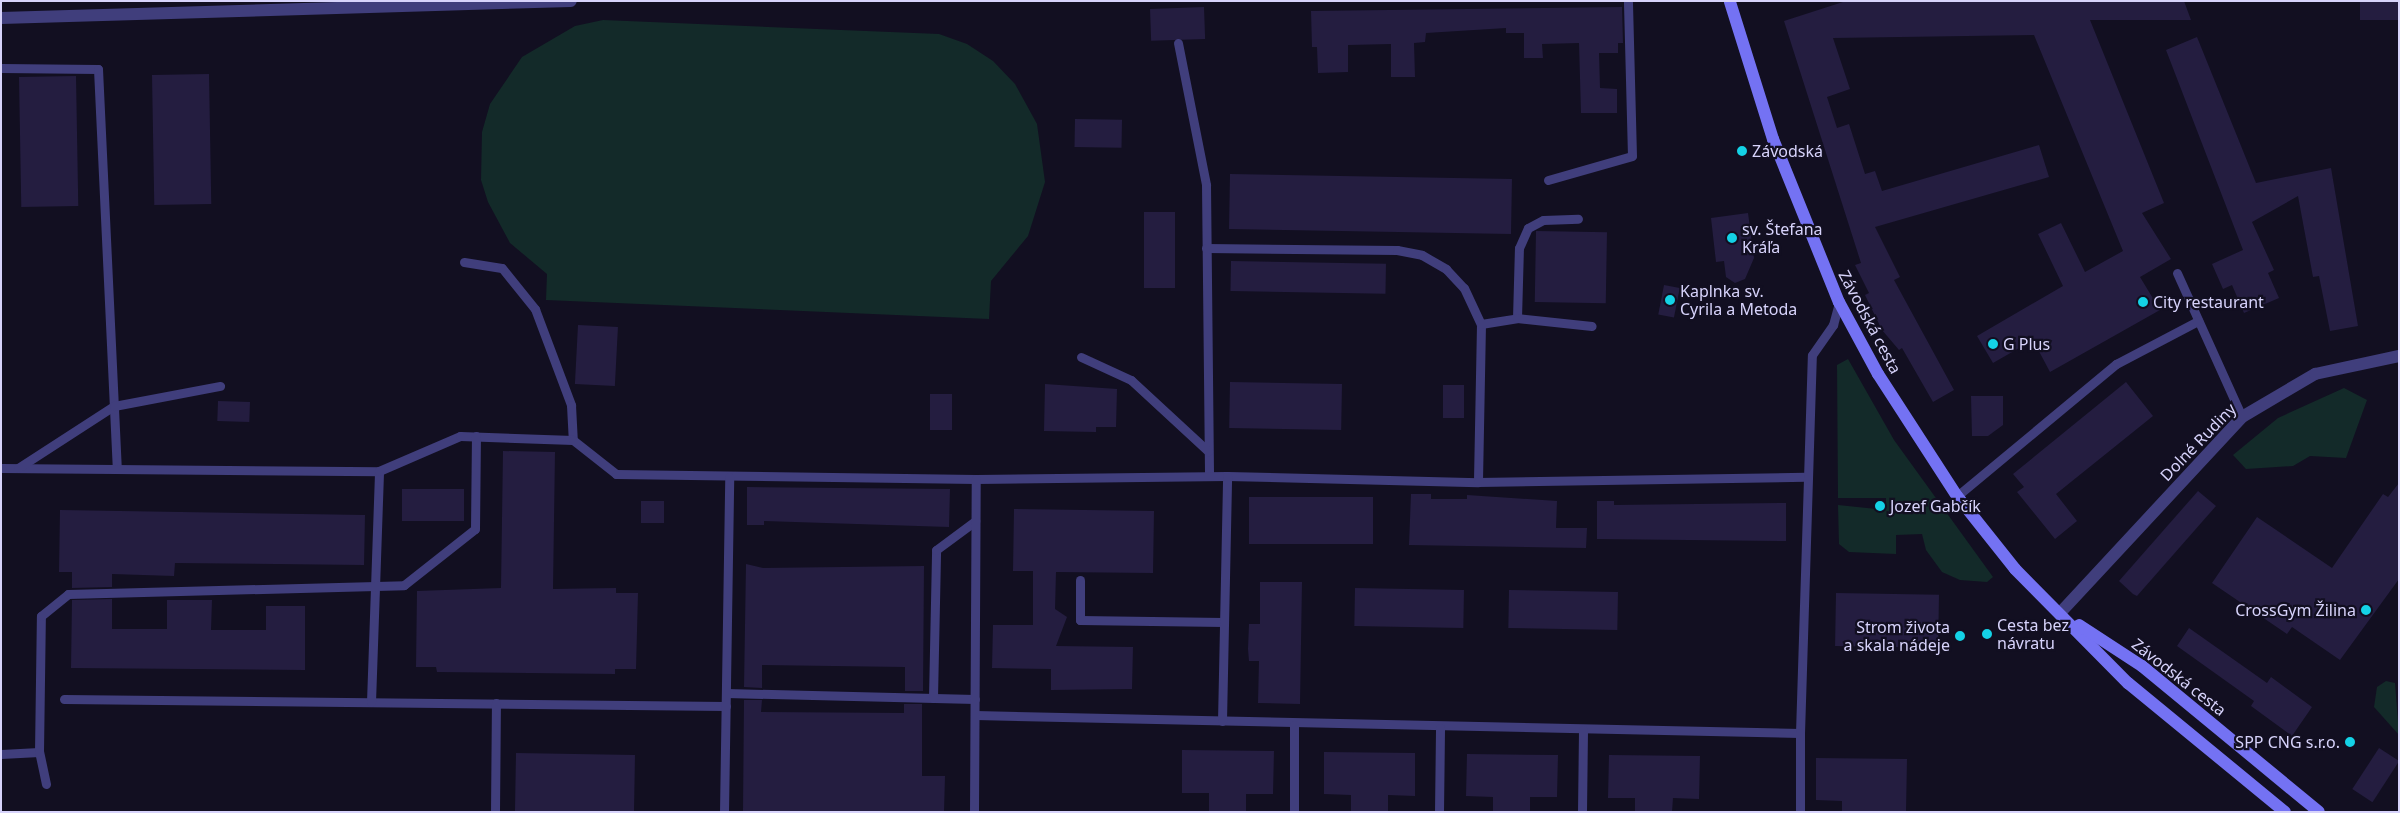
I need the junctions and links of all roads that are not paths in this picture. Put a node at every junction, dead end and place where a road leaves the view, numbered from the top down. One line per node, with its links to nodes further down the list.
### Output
1 (571, 1): 5 (street)
2 (1628, 1): 8 (lane)
3 (1718, 1): 4 (street)
4 (1731, 2): 13 (street, Závodská cesta)
5 (1, 18)
6 (1178, 43): 10 (lane)
7 (1, 68): 21 (lane)
8 (1548, 180)
9 (1578, 220): 14 (lane)
10 (1206, 248): 16 (lane); 25 (lane)
11 (464, 262): 24 (lane)
12 (2177, 273): 15 (lane)
13 (1839, 302): 33 (lane); 36 (street, Závodská cesta)
14 (1516, 318): 16 (lane); 17 (lane)
15 (2198, 320): 22 (lane); 36 (lane)
16 (1481, 324): 35 (lane)
17 (1592, 326)
18 (2399, 356): 22 (street, Dolné Rudiny)
19 (1081, 357): 25 (lane)
20 (220, 386): 21 (lane)
21 (114, 406): 27 (lane); 28 (lane)
22 (2242, 417): 40 (street, Dolné Rudiny)
23 (476, 436): 24 (lane); 29 (lane); 39 (lane)
24 (573, 440): 32 (lane)
25 (1208, 451): 30 (lane)
26 (1, 468): 27 (lane)
27 (18, 468): 28 (lane)
28 (117, 469): 29 (lane)
29 (379, 471): 39 (lane)
30 (1209, 476): 31 (lane); 34 (lane)
31 (1227, 476): 35 (lane); 41 (lane)
32 (729, 477): 34 (lane); 42 (lane)
33 (1805, 477): 35 (lane); 54 (lane)
34 (976, 479): 37 (lane)
35 (1478, 482)
36 (1956, 496): 40 (street, Závodská cesta)
37 (975, 521): 43 (lane); 45 (lane)
38 (1080, 580): 41 (lane)
39 (375, 586): 46 (lane); 55 (lane)
40 (2060, 612): 65 (street, Závodská cesta); 66 (street, Závodská cesta)
41 (1223, 622): 50 (lane)
42 (726, 693): 43 (lane); 48 (lane)
43 (933, 698): 45 (lane)
44 (64, 699): 46 (lane)
45 (975, 699): 49 (lane)
46 (371, 702): 47 (lane)
47 (496, 703): 48 (lane); 58 (lane)
48 (726, 706): 59 (lane)
49 (974, 715): 50 (lane); 60 (lane)
50 (1222, 721): 51 (lane)
51 (1294, 725): 52 (lane); 61 (lane)
52 (1440, 728): 53 (lane); 62 (lane)
53 (1583, 730): 54 (lane); 63 (lane)
54 (1800, 733): 64 (lane)
55 (39, 752): 56 (lane); 57 (lane)
56 (1, 754)
57 (46, 784)
58 (495, 812)
59 (724, 812)
60 (974, 812)
61 (1294, 812)
62 (1439, 812)
63 (1582, 812)
64 (1800, 812)
65 (2284, 812)
66 (2319, 812)

